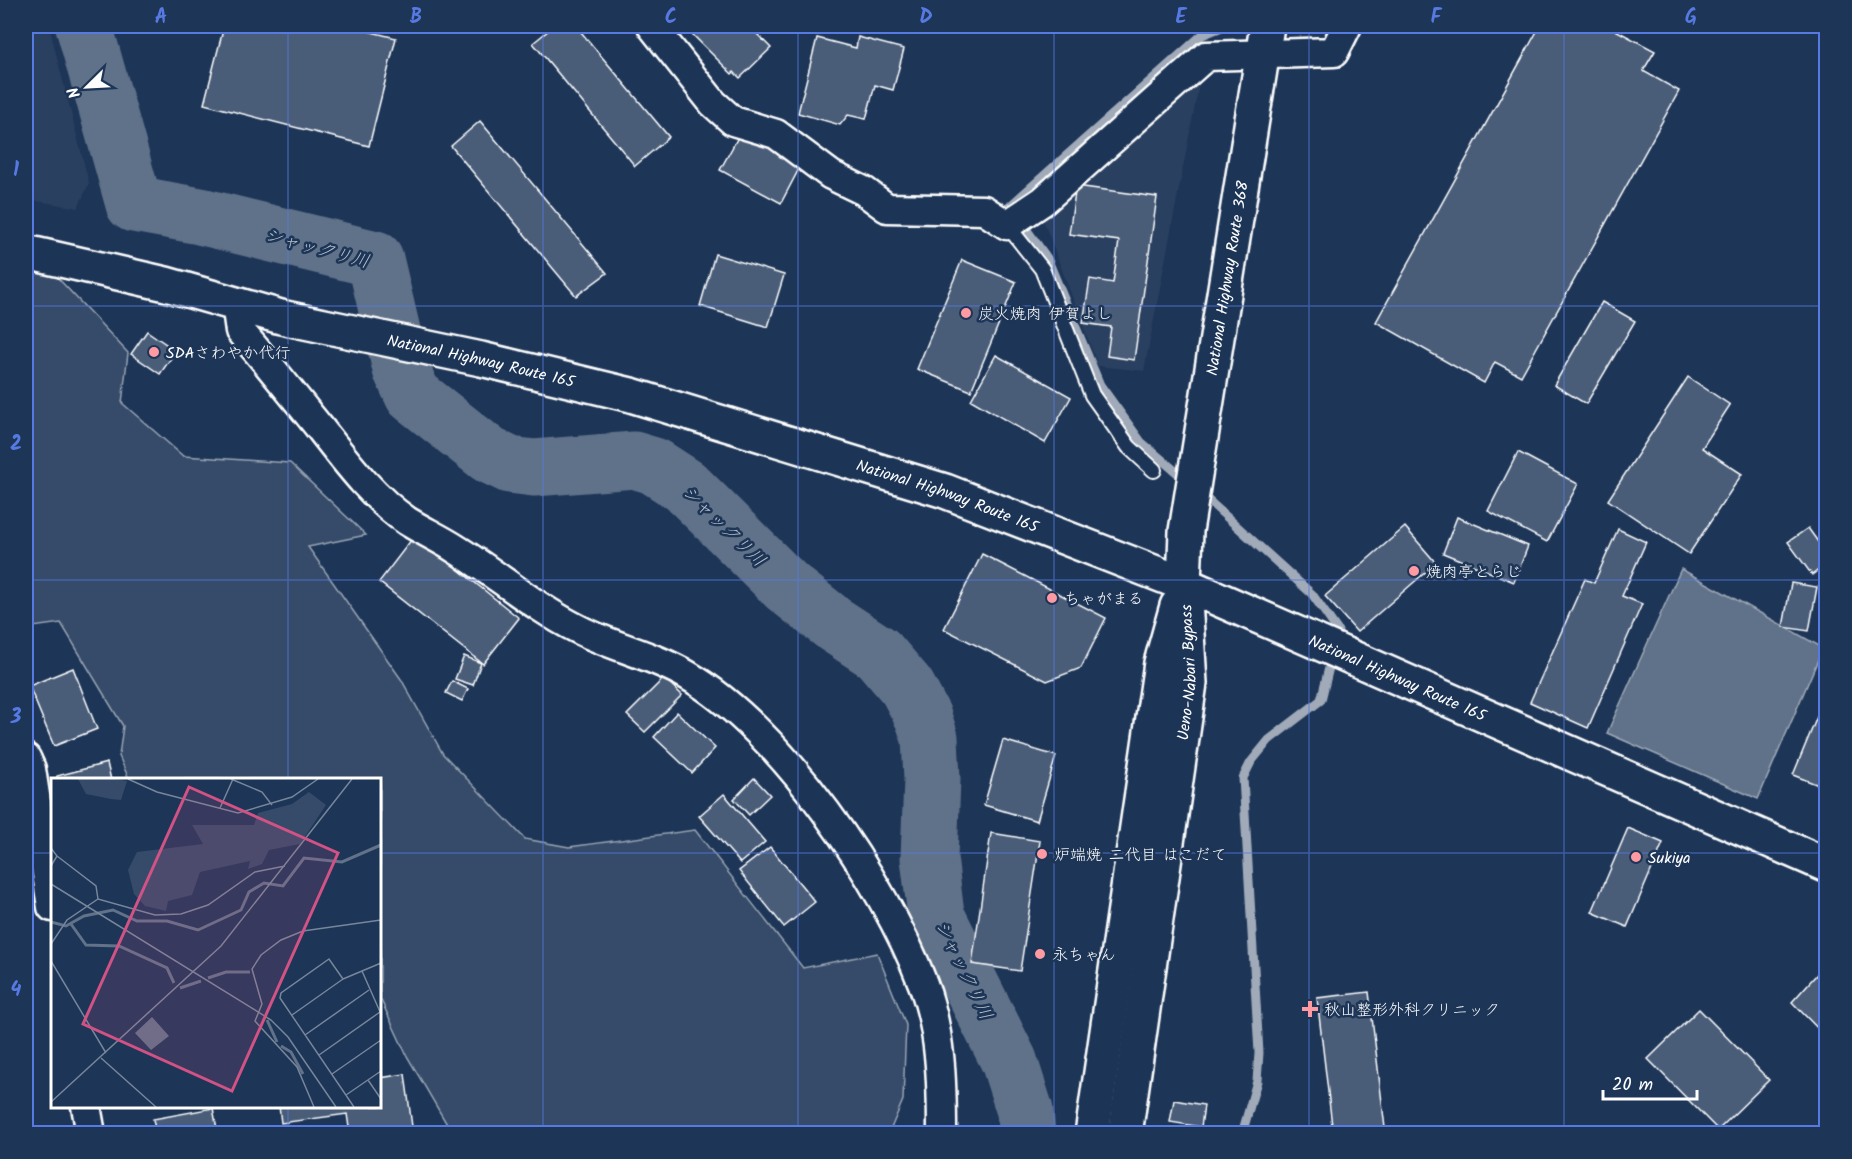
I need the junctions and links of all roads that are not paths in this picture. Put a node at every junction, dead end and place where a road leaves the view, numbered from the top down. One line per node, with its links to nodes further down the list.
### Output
1 (652, 26): 4 (street)
2 (1347, 26): 3 (street)
3 (1265, 37): 4 (street); 8 (highway, National Highway Route 368)
4 (1010, 223): 7 (lane)
5 (26, 252): 6 (highway, National Highway Route 165)
6 (236, 303): 8 (highway, National Highway Route 165); 14 (street)
7 (1154, 470)
8 (1184, 584): 10 (highway, National Highway Route 165); 15 (highway, Ueno-Nabari Bypass); 16 (highway, Ueno-Nabari Bypass)
9 (26, 758): 11 (street)
10 (1827, 865)
11 (43, 898)
12 (86, 1108): 13 (street)
13 (91, 1134)
14 (942, 1134)
15 (1092, 1134)
16 (1125, 1134)

